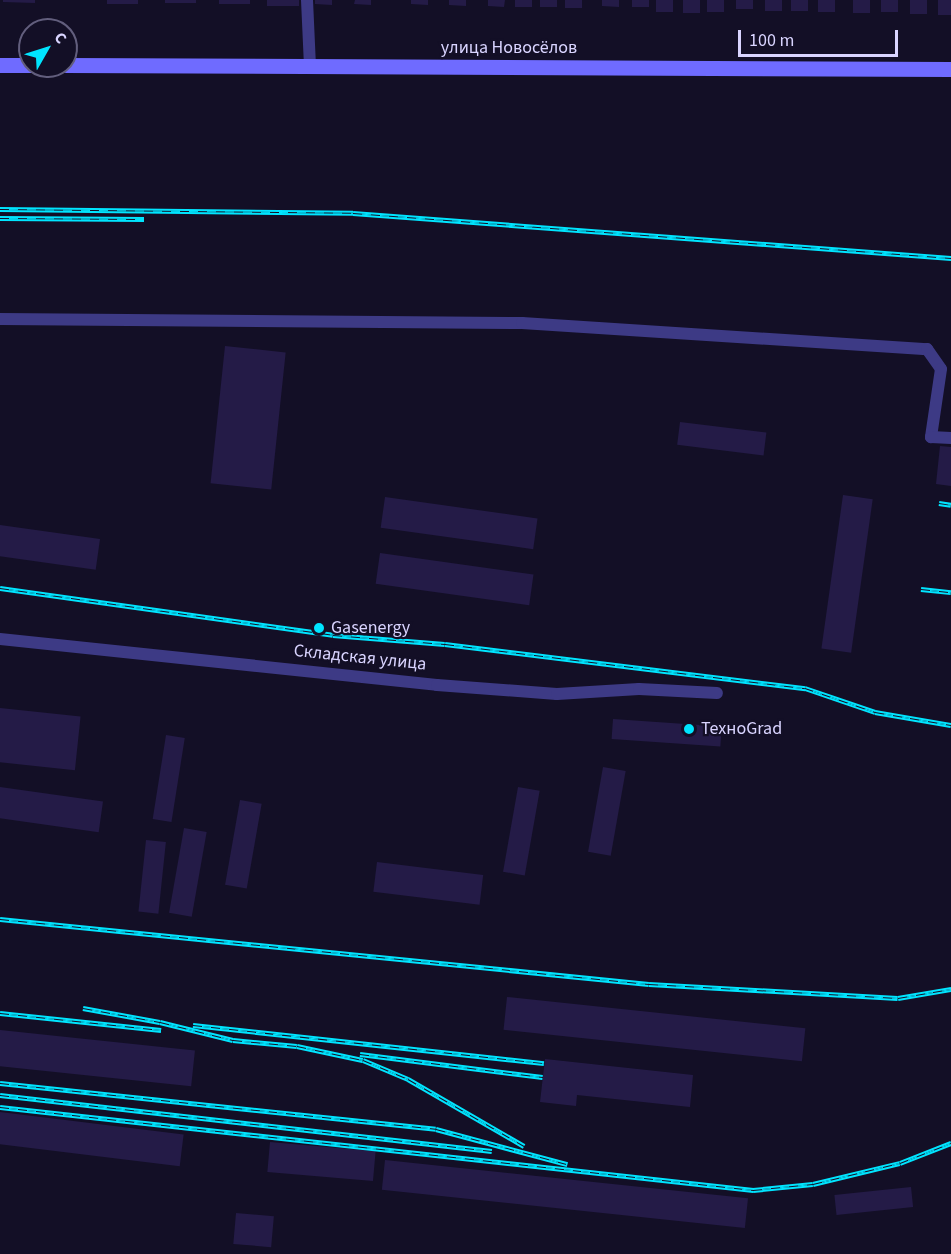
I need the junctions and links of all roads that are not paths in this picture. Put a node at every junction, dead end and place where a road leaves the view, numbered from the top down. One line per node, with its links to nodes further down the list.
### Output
1 (307, 0): 5 (street)
2 (0, 65): 3 (street)
3 (18, 65)
4 (78, 65): 5 (street, улица Новосёлов)
5 (310, 66): 6 (street, улица Новосёлов)
6 (951, 69)
7 (0, 320): 8 (street)
8 (951, 438)
9 (0, 639): 10 (street, Складская улица)
10 (717, 693)

